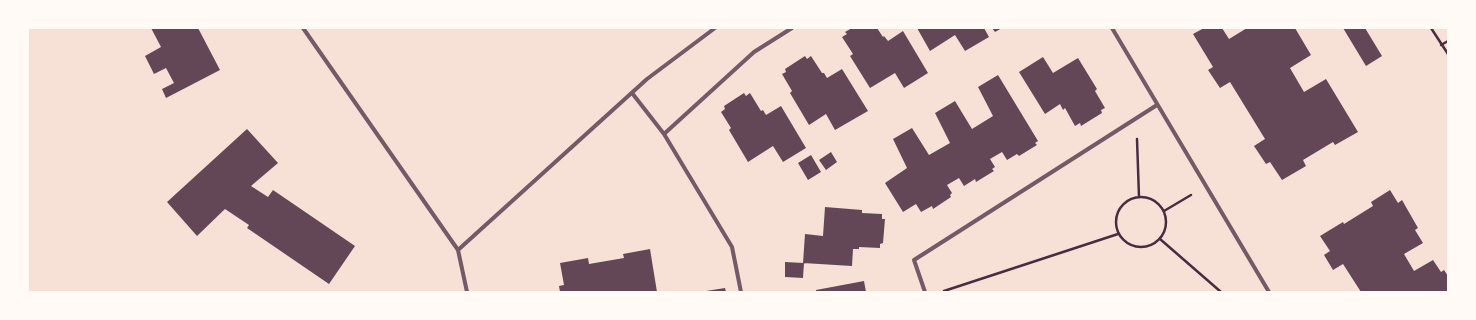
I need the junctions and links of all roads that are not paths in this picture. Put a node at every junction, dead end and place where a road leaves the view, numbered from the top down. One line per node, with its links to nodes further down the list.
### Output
1 (303, 28): 8 (street)
2 (715, 28): 5 (street)
3 (792, 28): 7 (street)
4 (1112, 28): 6 (street)
5 (632, 93): 7 (street); 8 (street)
6 (1156, 105): 11 (street); 12 (street)
7 (664, 134): 10 (street)
8 (458, 250): 9 (street)
9 (466, 292)
10 (741, 292)
11 (925, 292)
12 (1268, 292)

